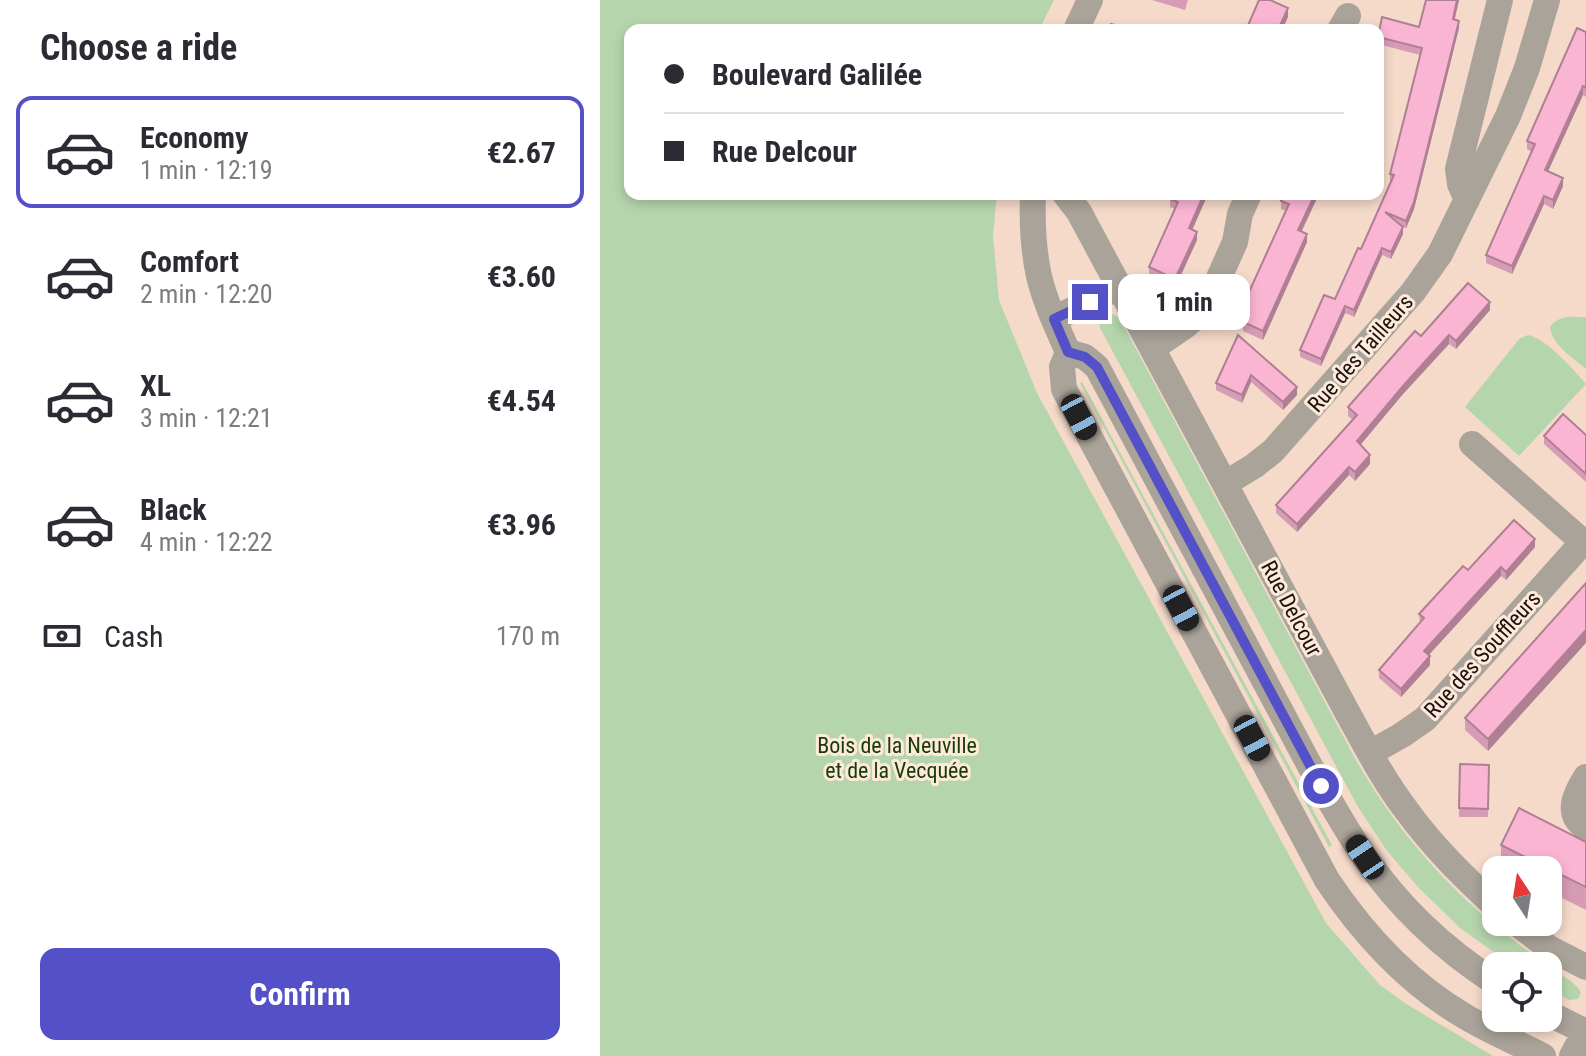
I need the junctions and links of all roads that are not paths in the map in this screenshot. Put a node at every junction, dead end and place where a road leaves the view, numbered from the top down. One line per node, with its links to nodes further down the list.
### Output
1 (1090, 0): 4 (street)
2 (1500, 0): 8 (street)
3 (1547, 0): 8 (street, Rue des Tailleurs)
4 (1079, 24)
5 (1033, 200): 10 (street)
6 (1070, 200): 9 (street, Rue Delcour)
7 (1246, 200): 11 (street)
8 (1467, 200): 14 (street, Rue des Tailleurs)
9 (1119, 287): 10 (street); 11 (street, Rue Delcour)
10 (1054, 319): 12 (street)
11 (1153, 348): 14 (street, Rue Delcour)
12 (1068, 352): 22 (street); 25 (street)
13 (1472, 444): 15 (street, Rue des Souffleurs)
14 (1226, 483): 16 (street, Rue Delcour)
15 (1584, 542): 16 (street, Rue des Souffleurs)
16 (1370, 753): 19 (street, Rue Delcour)
17 (1586, 777): 18 (street)
18 (1586, 828)
19 (1482, 894)
20 (1533, 936): 21 (street)
21 (1586, 967)
22 (1482, 974)
23 (1562, 1020): 24 (street)
24 (1586, 1031): 26 (street)
25 (1543, 1056)
26 (1572, 1056)

